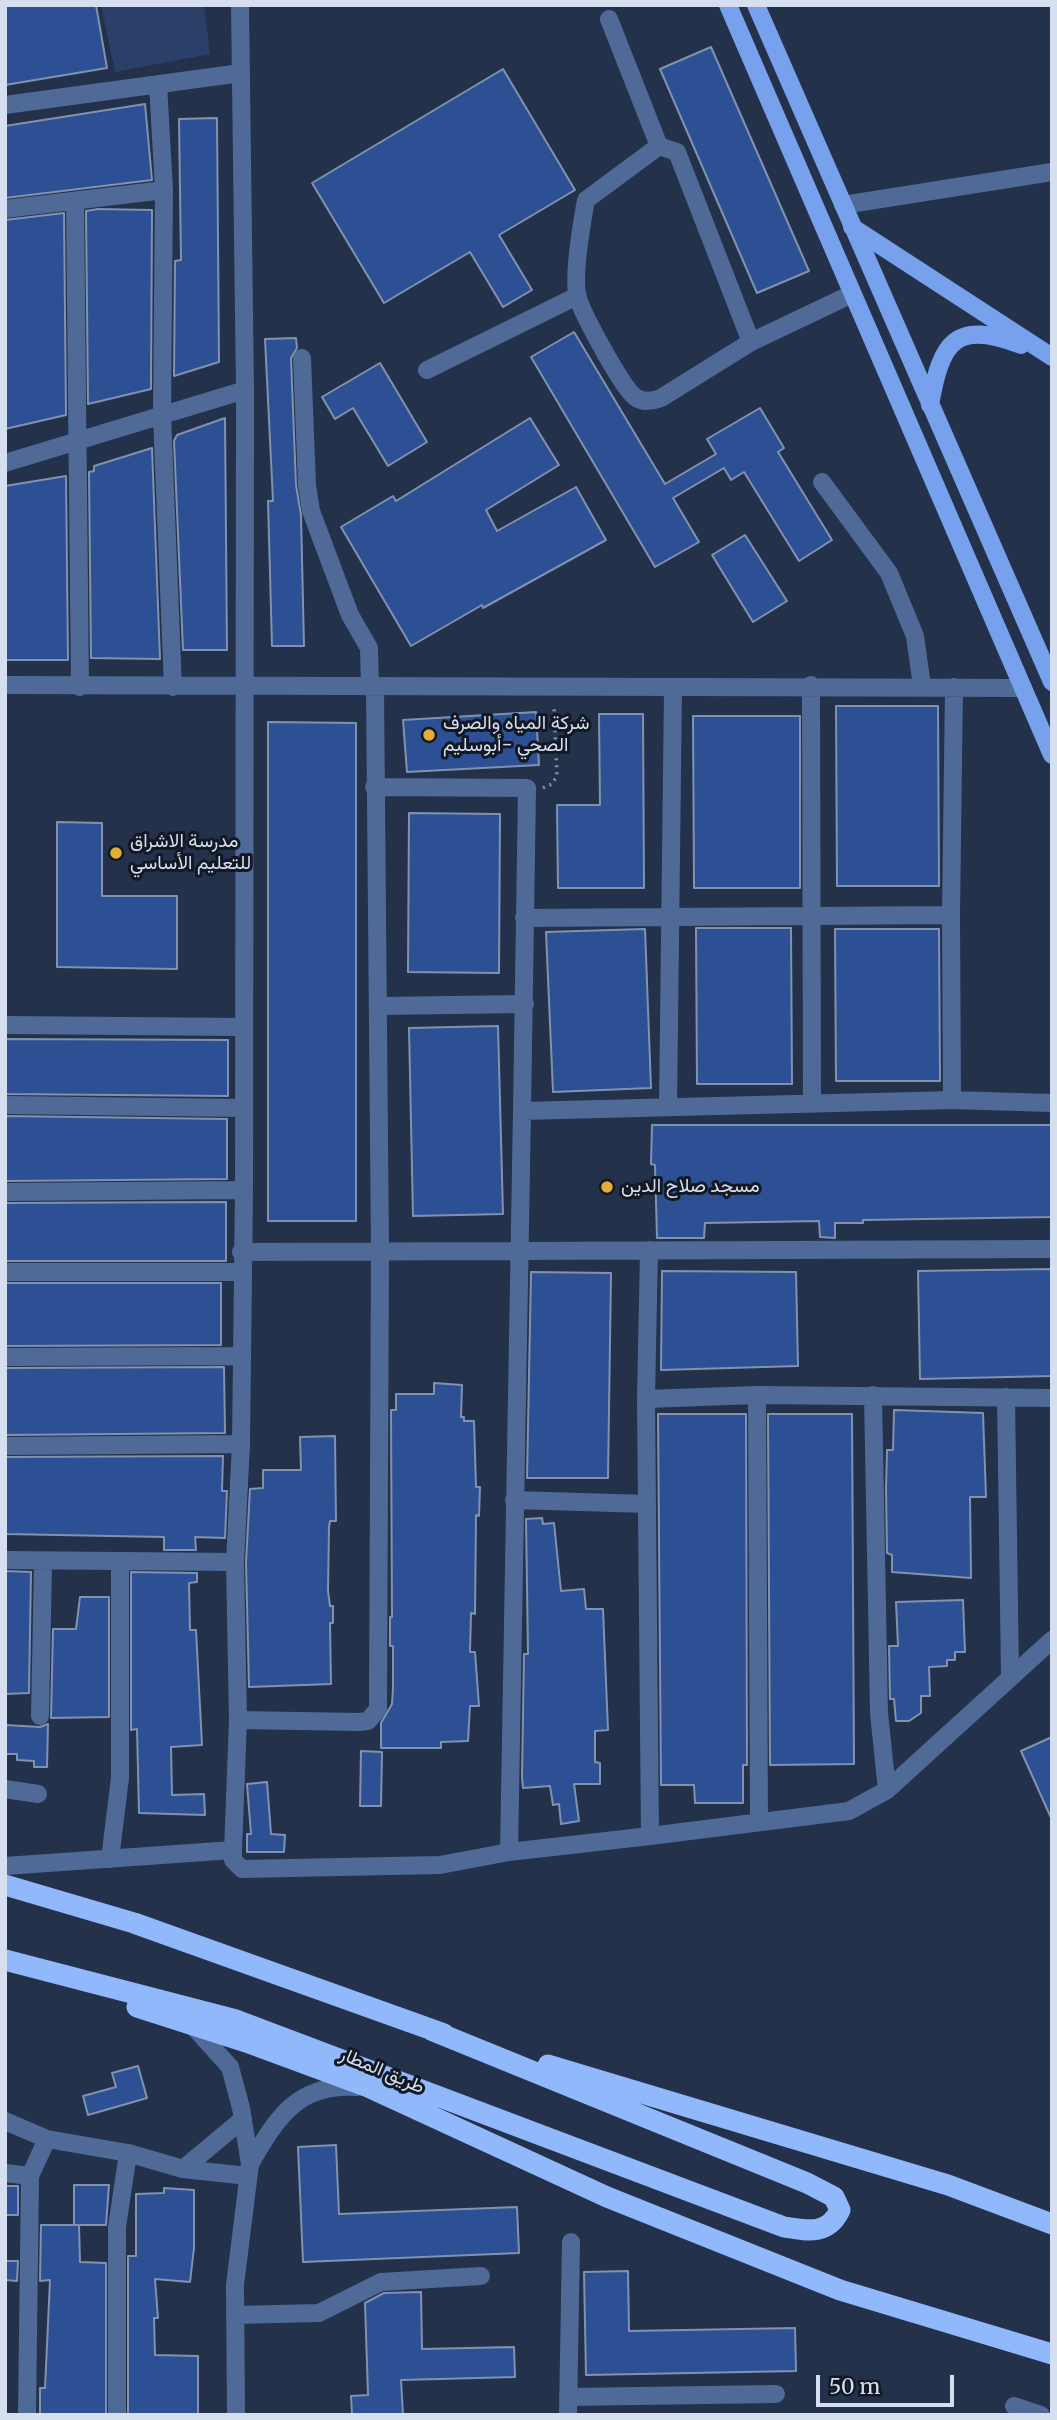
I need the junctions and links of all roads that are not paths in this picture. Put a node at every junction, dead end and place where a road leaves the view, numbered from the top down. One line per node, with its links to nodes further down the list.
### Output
1 (240, 5): 5 (street)
2 (727, 5): 15 (main road)
3 (756, 5): 12 (main road)
4 (609, 19): 8 (street)
5 (241, 73): 6 (street); 21 (street)
6 (158, 84): 7 (street); 10 (street)
7 (5, 105)
8 (659, 146): 16 (street); 17 (street)
9 (1052, 172): 12 (street)
10 (164, 190): 11 (street); 23 (street)
11 (75, 201): 13 (street); 24 (street)
12 (843, 205): 14 (main road)
13 (5, 209)
14 (852, 227): 18 (main road); 22 (main road)
15 (852, 294): 17 (street); 36 (main road)
16 (577, 296): 17 (street); 20 (street)
17 (751, 342)
18 (1052, 357): 22 (main road)
19 (302, 358): 35 (street)
20 (427, 370)
21 (245, 390): 23 (street); 32 (street)
22 (930, 405): 27 (main road)
23 (162, 416): 24 (street); 31 (street)
24 (75, 444): 25 (street); 30 (street)
25 (5, 463)
26 (822, 482): 33 (street)
27 (1052, 682)
28 (5, 685): 30 (street)
29 (811, 685): 33 (street); 37 (street); 41 (street)
30 (80, 687): 31 (street)
31 (173, 687): 32 (street)
32 (245, 687): 35 (street); 47 (street)
33 (922, 687): 34 (street)
34 (954, 687): 36 (street); 40 (street)
35 (373, 688): 37 (street); 39 (street)
36 (1023, 688): 38 (main road)
37 (673, 689): 42 (street)
38 (1052, 755)
39 (374, 787): 43 (street); 45 (street)
40 (951, 915): 41 (street); 48 (street)
41 (813, 916): 42 (street); 50 (street)
42 (670, 917): 43 (street); 52 (street)
43 (524, 918): 44 (street)
44 (525, 1004): 45 (street); 54 (street)
45 (378, 1006): 59 (street)
46 (5, 1025): 47 (street)
47 (243, 1027): 53 (street)
48 (952, 1100): 49 (street); 50 (street)
49 (1052, 1103)
50 (812, 1104): 52 (street)
51 (5, 1105): 53 (street)
52 (668, 1107): 54 (street)
53 (244, 1108): 55 (street)
54 (522, 1111): 60 (street)
55 (244, 1190): 56 (street); 61 (street)
56 (5, 1192)
57 (1052, 1248): 58 (street)
58 (649, 1250): 60 (street); 70 (street)
59 (380, 1251): 60 (street); 61 (street); 82 (street)
60 (520, 1251): 73 (street)
61 (242, 1252): 63 (street)
62 (5, 1272): 63 (street)
63 (243, 1272): 64 (street)
64 (242, 1356): 65 (street); 71 (street)
65 (5, 1357)
66 (757, 1395): 67 (street); 70 (street); 86 (street)
67 (873, 1395): 68 (street); 84 (street)
68 (1006, 1397): 69 (street); 80 (street)
69 (1052, 1398)
70 (646, 1399): 74 (street)
71 (241, 1444): 72 (street); 77 (street)
72 (5, 1446)
73 (514, 1500): 74 (street); 89 (street)
74 (647, 1504): 87 (street)
75 (5, 1560): 76 (street)
76 (43, 1562): 78 (street); 81 (street)
77 (235, 1562): 78 (street); 82 (street)
78 (120, 1563): 90 (street)
79 (1052, 1640): 80 (street)
80 (1010, 1676): 84 (street)
81 (40, 1716)
82 (238, 1720): 88 (street)
83 (5, 1789): 85 (street)
84 (887, 1790): 86 (street)
85 (38, 1794)
86 (759, 1822): 87 (street)
87 (650, 1836): 89 (street)
88 (233, 1850): 89 (street); 90 (street)
89 (509, 1852)
90 (110, 1859): 91 (street)
91 (5, 1866)
92 (5, 1885): 95 (highway)
93 (5, 1962): 94 (highway, طريق المطار); 95 (highway)
94 (193, 2026): 96 (highway, طريق المطار); 97 (street)
95 (431, 2030): 105 (highway)
96 (368, 2087): 102 (street); 109 (highway, طريق المطار)
97 (243, 2119): 101 (street); 102 (street)
98 (5, 2121): 99 (street)
99 (47, 2139): 100 (street); 104 (street)
100 (128, 2153): 101 (street); 114 (street)
101 (183, 2169): 102 (street)
102 (249, 2170): 108 (street)
103 (5, 2173): 104 (street)
104 (30, 2176): 113 (street)
105 (1052, 2224)
106 (571, 2242): 111 (street)
107 (481, 2276): 108 (street)
108 (234, 2315): 115 (street)
109 (1052, 2354)
110 (776, 2394): 111 (street)
111 (568, 2406)
112 (1014, 2406): 116 (street)
113 (27, 2415)
114 (117, 2415)
115 (236, 2415)
116 (1041, 2415)

